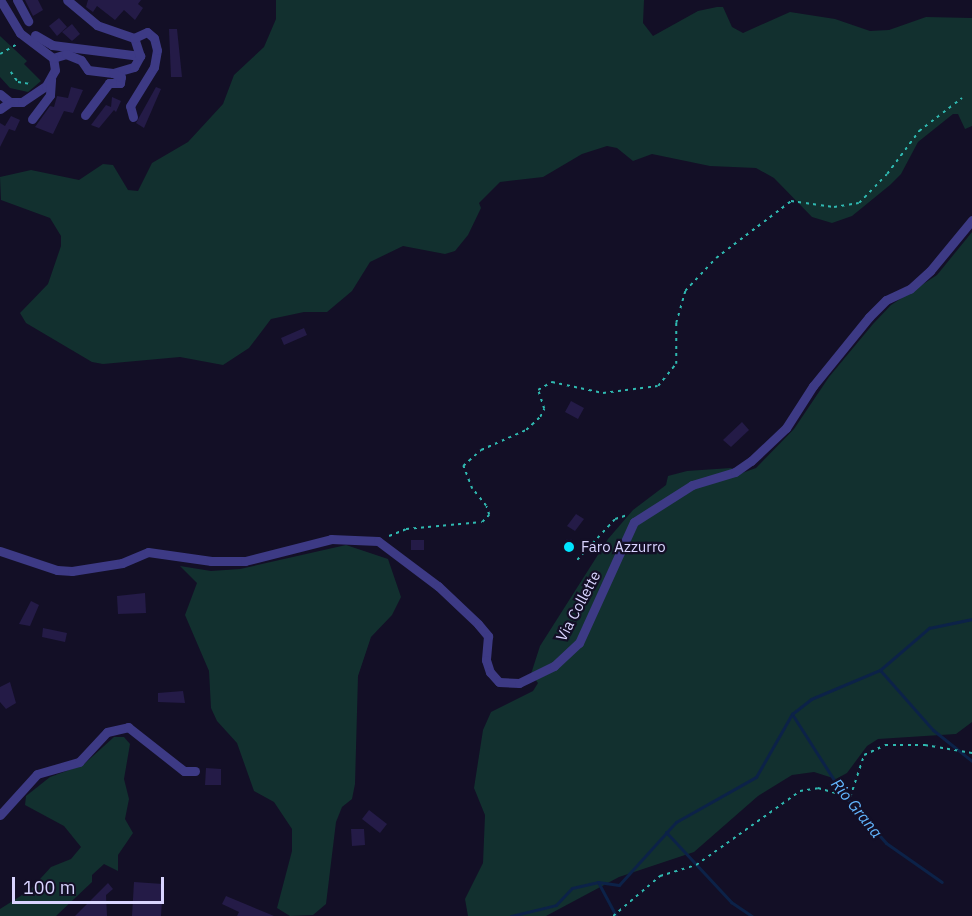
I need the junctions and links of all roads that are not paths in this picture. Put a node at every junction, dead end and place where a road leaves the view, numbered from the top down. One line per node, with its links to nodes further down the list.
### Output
1 (0, 0): 5 (street)
2 (17, 0): 4 (street)
3 (67, 0): 6 (street)
4 (28, 21)
5 (30, 37): 7 (street); 8 (street)
6 (134, 38): 7 (street); 15 (street)
7 (140, 56): 9 (street)
8 (53, 58): 9 (street); 10 (street)
9 (113, 73): 14 (street)
10 (52, 75): 12 (street); 16 (street)
11 (0, 94): 12 (street)
12 (5, 102): 13 (street)
13 (0, 109)
14 (85, 115)
15 (133, 117)
16 (32, 119)
17 (972, 219): 18 (street, Via Collette)
18 (0, 551)
19 (195, 771): 20 (street)
20 (0, 815)

